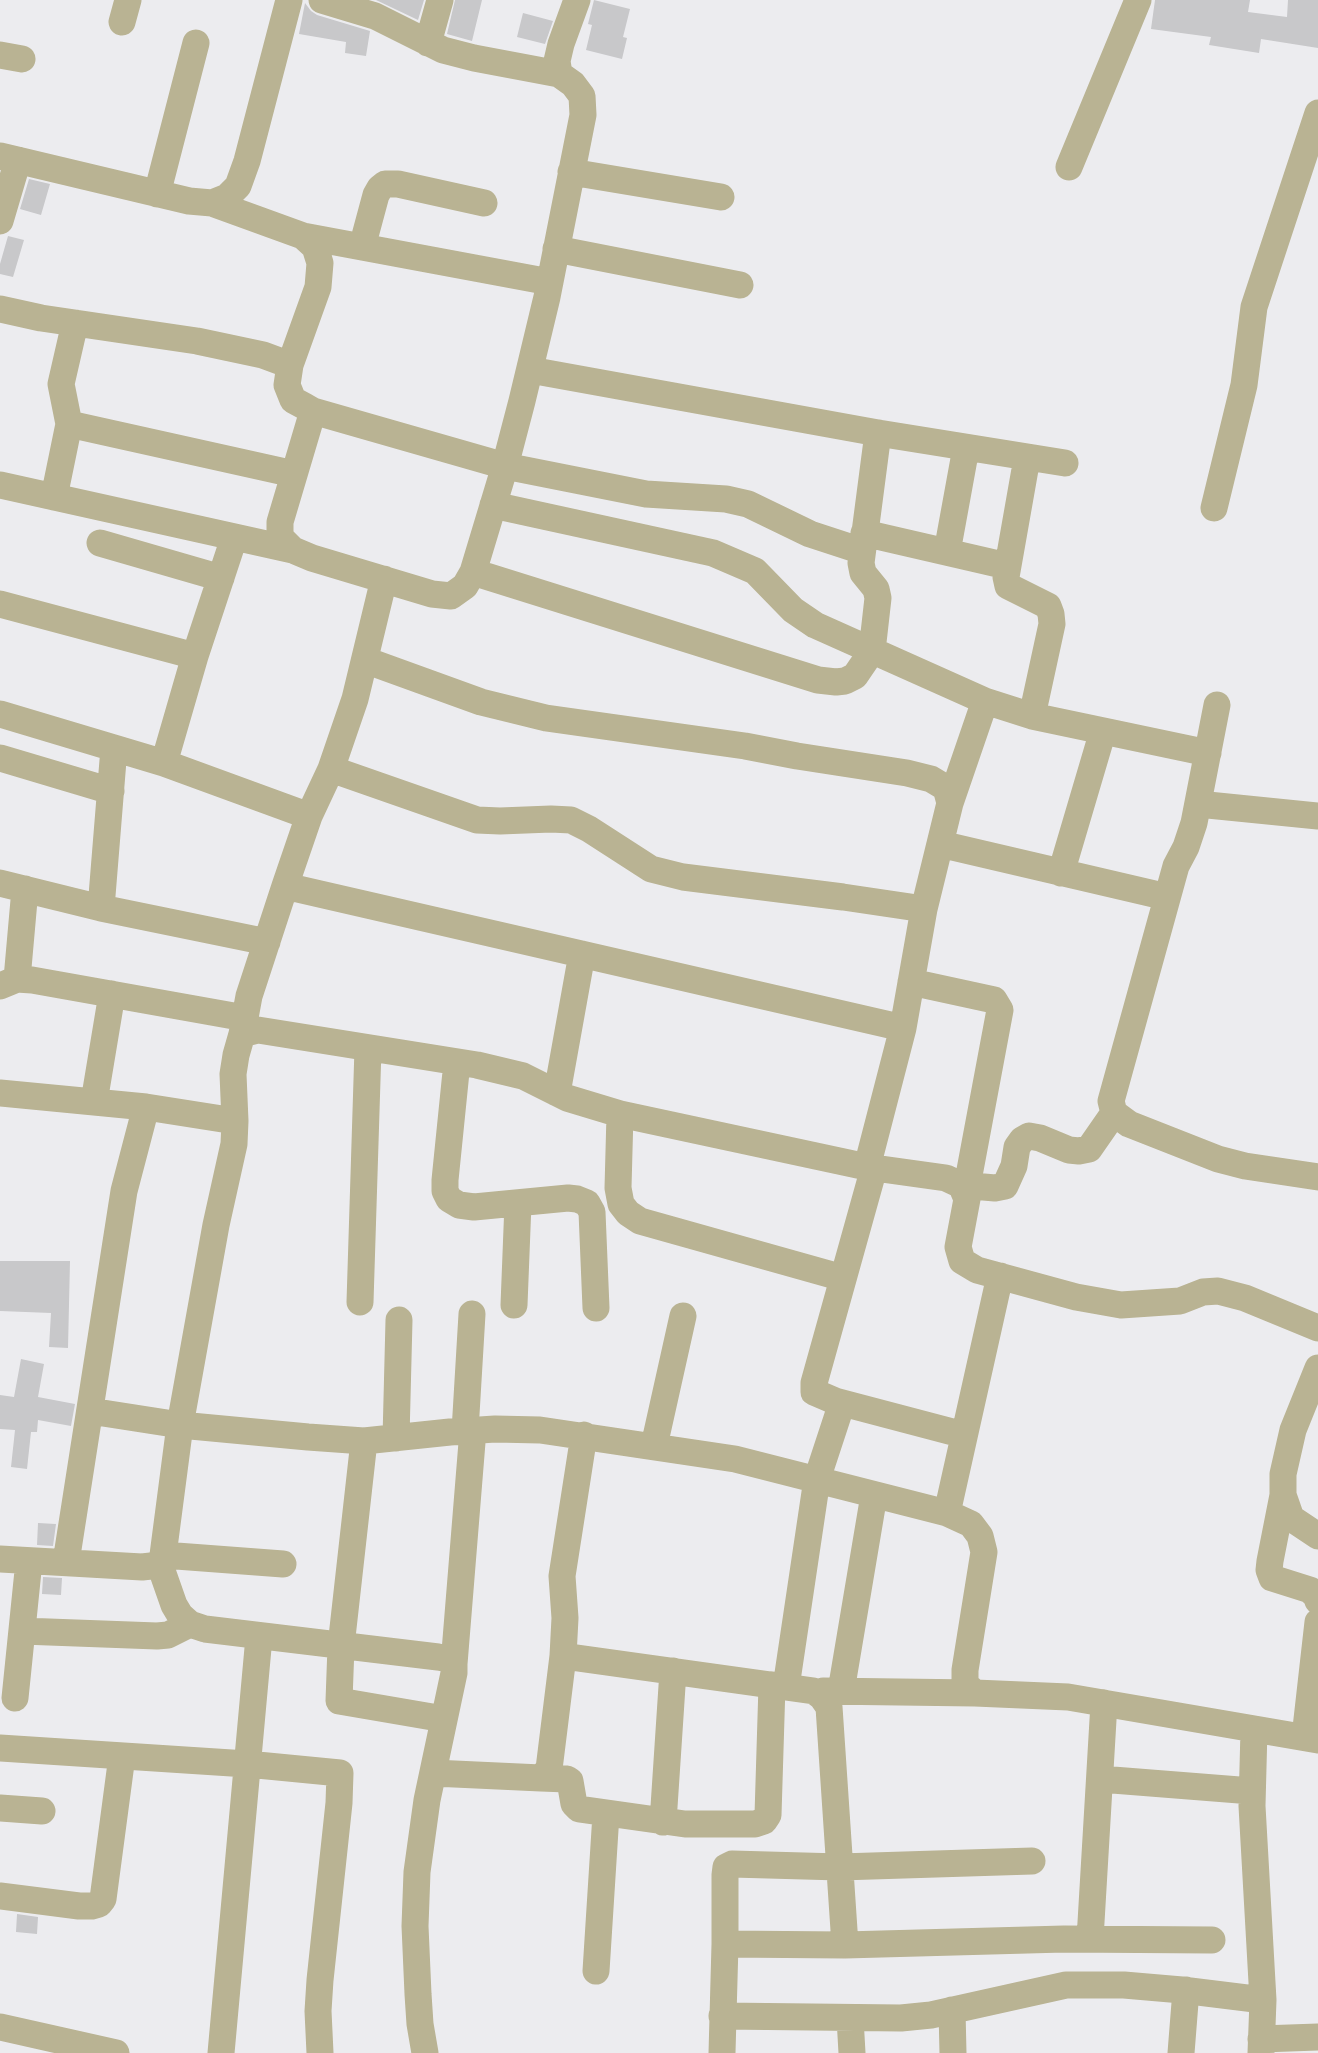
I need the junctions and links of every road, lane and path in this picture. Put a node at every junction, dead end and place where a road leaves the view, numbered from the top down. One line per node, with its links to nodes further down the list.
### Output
1 (289, 0): 15 (street)
2 (322, 0): 7 (street)
3 (440, 0): 7 (street)
4 (577, 0): 8 (street)
5 (1138, 0): 11 (street)
6 (196, 43): 13 (street)
7 (428, 43): 8 (street)
8 (559, 74): 12 (street)
9 (1318, 113): 38 (street)
10 (9, 158): 13 (street); 17 (street)
11 (1069, 167)
12 (571, 172): 14 (street); 20 (street)
13 (157, 194): 15 (street)
14 (720, 197)
15 (212, 203): 18 (street)
16 (484, 203): 19 (street)
17 (0, 221)
18 (303, 236): 19 (street); 25 (street)
19 (362, 247): 21 (street)
20 (556, 249): 21 (street); 22 (street)
21 (550, 282): 26 (street)
22 (741, 285)
23 (0, 309): 24 (street)
24 (75, 323): 25 (street); 28 (street)
25 (290, 365): 27 (street)
26 (530, 370): 29 (street); 33 (street)
27 (313, 411): 33 (street); 34 (street)
28 (69, 424): 34 (street); 36 (street)
29 (878, 433): 30 (street); 40 (street)
30 (966, 448): 31 (street); 43 (street)
31 (1027, 458): 32 (street); 44 (street)
32 (1065, 463)
33 (505, 466): 37 (street); 40 (street)
34 (294, 474): 42 (street)
35 (0, 485): 36 (street)
36 (54, 497): 39 (street)
37 (493, 506): 45 (street); 49 (street)
38 (1214, 508)
39 (234, 538): 42 (street); 46 (street)
40 (863, 542): 43 (street); 49 (street)
41 (100, 543): 46 (street)
42 (293, 550): 47 (street)
43 (947, 552): 44 (street)
44 (1007, 566): 55 (street)
45 (473, 572): 47 (street); 49 (street)
46 (221, 578): 50 (street)
47 (384, 579): 51 (street)
48 (0, 604): 50 (street)
49 (872, 651): 52 (street)
50 (195, 656): 60 (street)
51 (365, 660): 61 (street); 63 (street)
52 (986, 701): 55 (street); 63 (street)
53 (1217, 705): 58 (street)
54 (0, 714): 57 (street)
55 (1032, 716): 56 (street)
56 (1103, 731): 58 (street); 68 (street)
57 (114, 748): 60 (street); 62 (street)
58 (1208, 753): 64 (street)
59 (0, 758): 62 (street)
60 (164, 763): 65 (street)
61 (331, 769): 65 (street); 73 (street)
62 (111, 791): 72 (street)
63 (950, 803): 67 (street)
64 (1198, 804): 66 (street); 71 (street)
65 (309, 816): 70 (street)
66 (1318, 816)
67 (940, 844): 68 (street); 73 (street)
68 (1061, 873): 71 (street)
69 (13, 886): 72 (street); 76 (street)
70 (285, 886): 74 (street); 75 (street)
71 (1167, 897): 87 (street)
72 (101, 908): 74 (street)
73 (924, 909): 77 (street)
74 (267, 942): 79 (street)
75 (582, 954): 80 (street); 83 (street)
76 (8, 982): 78 (street)
77 (911, 982): 80 (street); 92 (street)
78 (111, 994): 79 (street); 85 (street)
79 (244, 1026): 81 (street); 89 (street)
80 (903, 1028): 90 (street)
81 (368, 1048): 82 (street); 98 (street)
82 (457, 1062): 83 (street); 95 (street)
83 (557, 1093): 88 (street)
84 (1, 1096): 85 (street)
85 (94, 1102): 86 (street)
86 (146, 1107): 89 (street); 107 (street)
87 (1114, 1113): 91 (street); 92 (street)
88 (620, 1114): 90 (street); 93 (street)
89 (235, 1120): 108 (street)
90 (871, 1167): 92 (street); 97 (street)
91 (1318, 1177)
92 (964, 1185): 96 (street)
93 (618, 1188): 94 (street); 97 (street)
94 (577, 1199): 95 (street); 100 (street)
95 (518, 1203): 99 (street)
96 (1000, 1276): 104 (street); 111 (street)
97 (843, 1278): 106 (street)
98 (360, 1302)
99 (514, 1305)
100 (596, 1308)
101 (472, 1314): 109 (street)
102 (682, 1316): 114 (street)
103 (399, 1320): 112 (street)
104 (1318, 1328)
105 (1318, 1368): 117 (street)
106 (842, 1403): 111 (street); 115 (street)
107 (90, 1411): 108 (street); 123 (street)
108 (180, 1425): 113 (street); 121 (street)
109 (469, 1431): 110 (street); 112 (street); 132 (street)
110 (584, 1435): 114 (street); 131 (street)
111 (964, 1435): 118 (street)
112 (396, 1438): 113 (street)
113 (364, 1441): 130 (street)
114 (654, 1446): 115 (street)
115 (817, 1479): 116 (street); 134 (street)
116 (874, 1495): 118 (street); 136 (street)
117 (1283, 1495): 119 (street); 125 (street)
118 (947, 1513): 137 (street)
119 (1318, 1536)
120 (0, 1559): 122 (street)
121 (161, 1560): 123 (street); 124 (street); 127 (street)
122 (29, 1561): 123 (street); 129 (street)
123 (66, 1562)
124 (283, 1564)
125 (1318, 1601)
126 (1318, 1622): 142 (street)
127 (190, 1624): 128 (street); 129 (street)
128 (259, 1636): 130 (street); 145 (street)
129 (14, 1642): 138 (street)
130 (341, 1646): 132 (street); 140 (street)
131 (563, 1656): 133 (street); 147 (street)
132 (454, 1664): 140 (street)
133 (673, 1671): 134 (street); 153 (street)
134 (779, 1686): 135 (street); 153 (street)
135 (814, 1691): 136 (street); 155 (street)
136 (841, 1691): 137 (street)
137 (975, 1693): 139 (street)
138 (15, 1698)
139 (1104, 1703): 141 (street); 148 (street)
140 (444, 1719): 146 (street)
141 (1254, 1729): 142 (street); 149 (street)
142 (1311, 1739)
143 (0, 1748): 144 (street)
144 (122, 1756): 145 (street); 156 (street)
145 (247, 1764): 171 (street); 172 (street)
146 (433, 1773): 147 (street); 173 (street)
147 (541, 1778): 152 (street)
148 (1100, 1779): 149 (street); 157 (street)
149 (1252, 1791): 163 (street)
150 (0, 1808): 151 (street)
151 (42, 1811)
152 (606, 1814): 153 (street); 161 (street)
153 (663, 1822)
154 (1032, 1862): 155 (street)
155 (840, 1867): 159 (street); 160 (street)
156 (0, 1896)
157 (1090, 1939): 158 (street); 160 (street)
158 (1212, 1940)
159 (725, 1944): 160 (street); 165 (street)
160 (845, 1945)
161 (596, 1971)
162 (1186, 1990): 163 (street); 164 (street); 177 (street)
163 (1263, 2000): 169 (street)
164 (952, 2010): 166 (street); 176 (street)
165 (722, 2016): 166 (street); 174 (street)
166 (850, 2018): 175 (street)
167 (0, 2027): 170 (street)
168 (1318, 2037): 169 (street)
169 (1261, 2046)
170 (116, 2053)
171 (221, 2053)
172 (320, 2053)
173 (425, 2053)
174 (722, 2053)
175 (852, 2053)
176 (953, 2053)
177 (1181, 2053)

